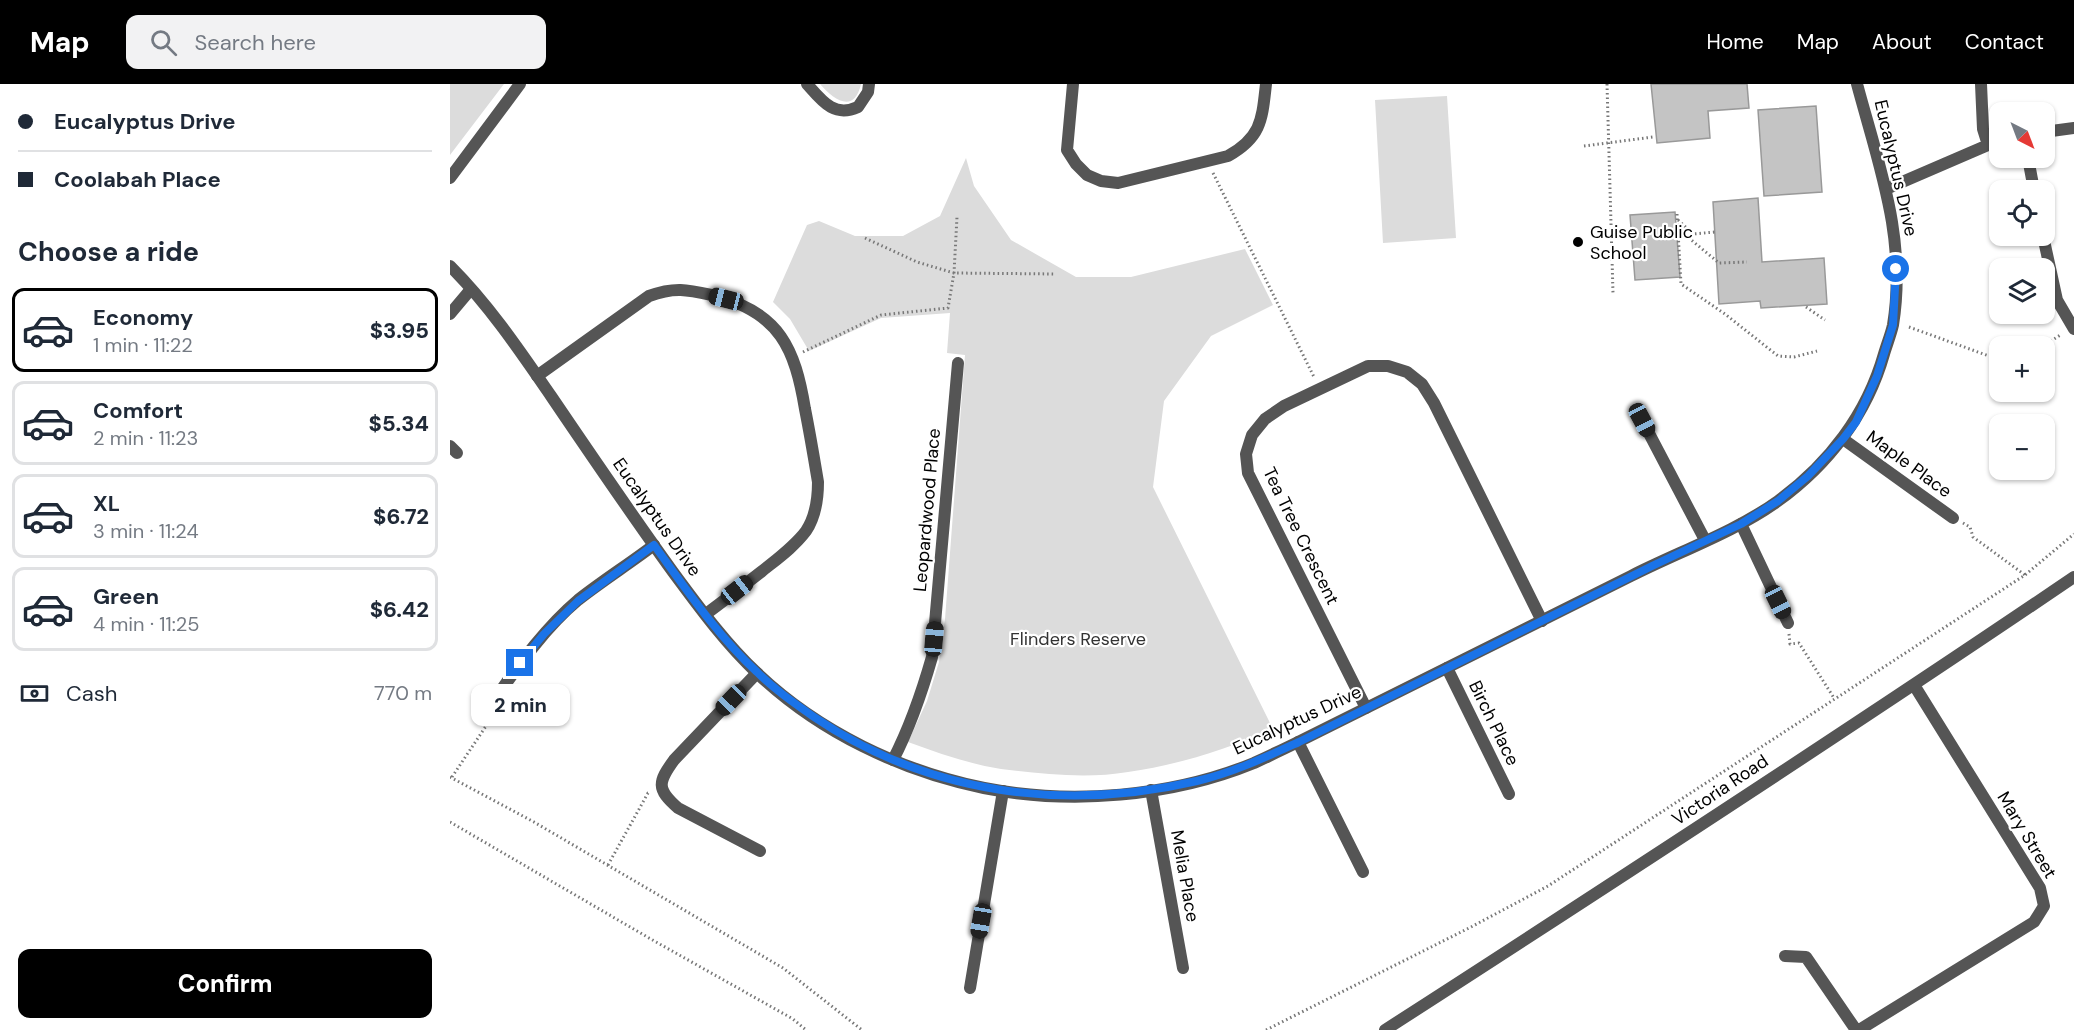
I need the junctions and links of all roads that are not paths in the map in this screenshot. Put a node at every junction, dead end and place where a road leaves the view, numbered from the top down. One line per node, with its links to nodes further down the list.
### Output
1 (520, 84): 12 (street)
2 (807, 84): 3 (street)
3 (869, 84)
4 (1073, 84): 5 (street)
5 (1266, 84)
6 (1857, 84): 13 (street, Eucalyptus Drive)
7 (1981, 84): 10 (street)
8 (2074, 128): 9 (street)
9 (2055, 131)
10 (1989, 137)
11 (1989, 146): 13 (street)
12 (450, 178)
13 (1886, 189): 22 (street, Eucalyptus Drive)
14 (2045, 246): 18 (street)
15 (450, 266): 16 (street, Eucalyptus Drive)
16 (471, 289): 17 (street); 20 (street, Eucalyptus Drive)
17 (450, 314)
18 (2073, 329)
19 (958, 363): 37 (street, Leopardwood Place)
20 (537, 376): 26 (street, Eucalyptus Drive); 28 (street)
21 (1642, 420): 25 (street)
22 (1843, 439): 23 (street, Maple Place); 24 (street, Eucalyptus Drive)
23 (1953, 518)
24 (1741, 524): 25 (street, Eucalyptus Drive); 30 (street)
25 (1705, 540): 29 (street, Eucalyptus Drive)
26 (654, 545): 28 (street, Eucalyptus Drive); 34 (street)
27 (2074, 576): 33 (street, Victoria Road)
28 (706, 614): 32 (street, Eucalyptus Drive)
29 (1542, 621): 31 (street, Eucalyptus Drive); 35 (street, Tea Tree Crescent)
30 (1788, 623)
31 (1447, 668): 35 (street, Eucalyptus Drive); 40 (street, Birch Place)
32 (757, 672): 37 (street, Eucalyptus Drive); 41 (street)
33 (1914, 685): 46 (street, Victoria Road); 47 (street, Mary Street)
34 (497, 696)
35 (1366, 708): 36 (street, Eucalyptus Drive)
36 (1299, 742): 38 (street, Eucalyptus Drive); 42 (street)
37 (893, 760): 39 (street, Eucalyptus Drive)
38 (1151, 790): 39 (street, Eucalyptus Drive); 44 (street, Melia Place)
39 (1003, 791): 45 (street)
40 (1509, 794)
41 (760, 851)
42 (1363, 872)
43 (1785, 956): 47 (street)
44 (1184, 968)
45 (970, 988)
46 (1385, 1030)
47 (1858, 1030)

